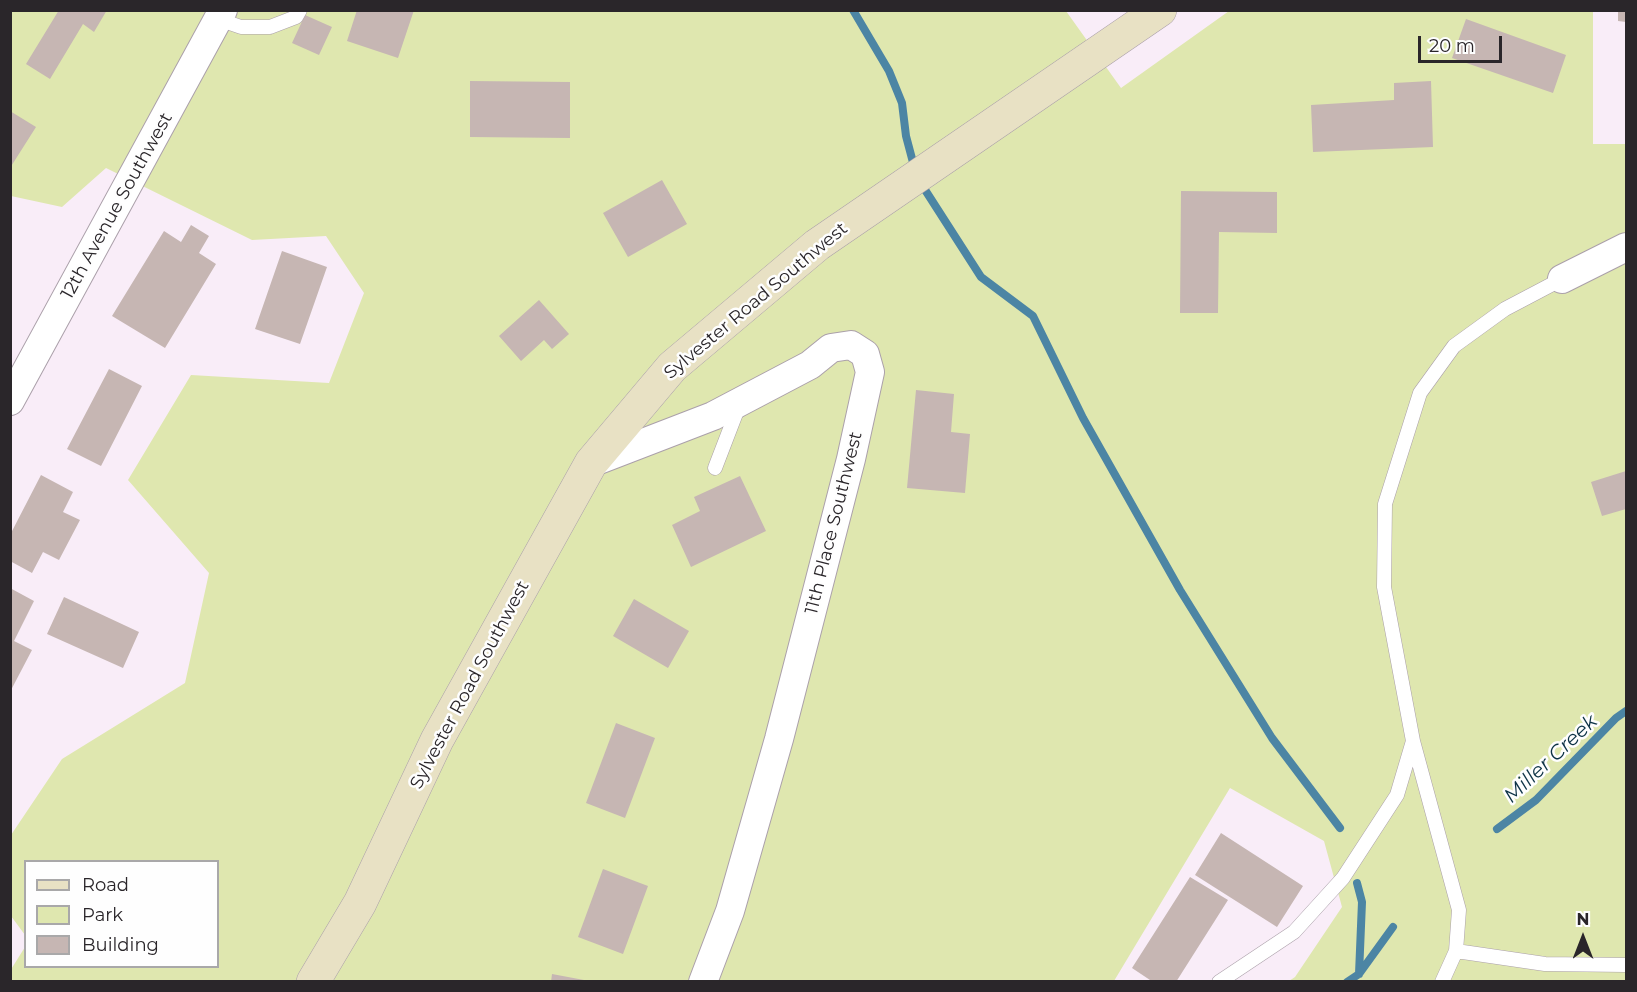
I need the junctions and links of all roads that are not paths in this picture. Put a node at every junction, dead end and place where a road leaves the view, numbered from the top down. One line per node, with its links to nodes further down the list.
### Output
1 (300, 10): 3 (lane)
2 (1160, 10): 8 (street, Sylvester Road Southwest)
3 (221, 15): 6 (street, 12th Avenue Southwest)
4 (1626, 248): 5 (street)
5 (1562, 279): 10 (lane)
6 (10, 401)
7 (741, 401): 8 (street, 11th Place Southwest); 9 (lane); 14 (street, 11th Place Southwest)
8 (591, 463): 13 (street, Sylvester Road Southwest)
9 (715, 468)
10 (1413, 741): 11 (lane); 15 (lane)
11 (1456, 951): 12 (lane); 16 (lane)
12 (1626, 965)
13 (313, 981)
14 (703, 981)
15 (1219, 981)
16 (1442, 981)

